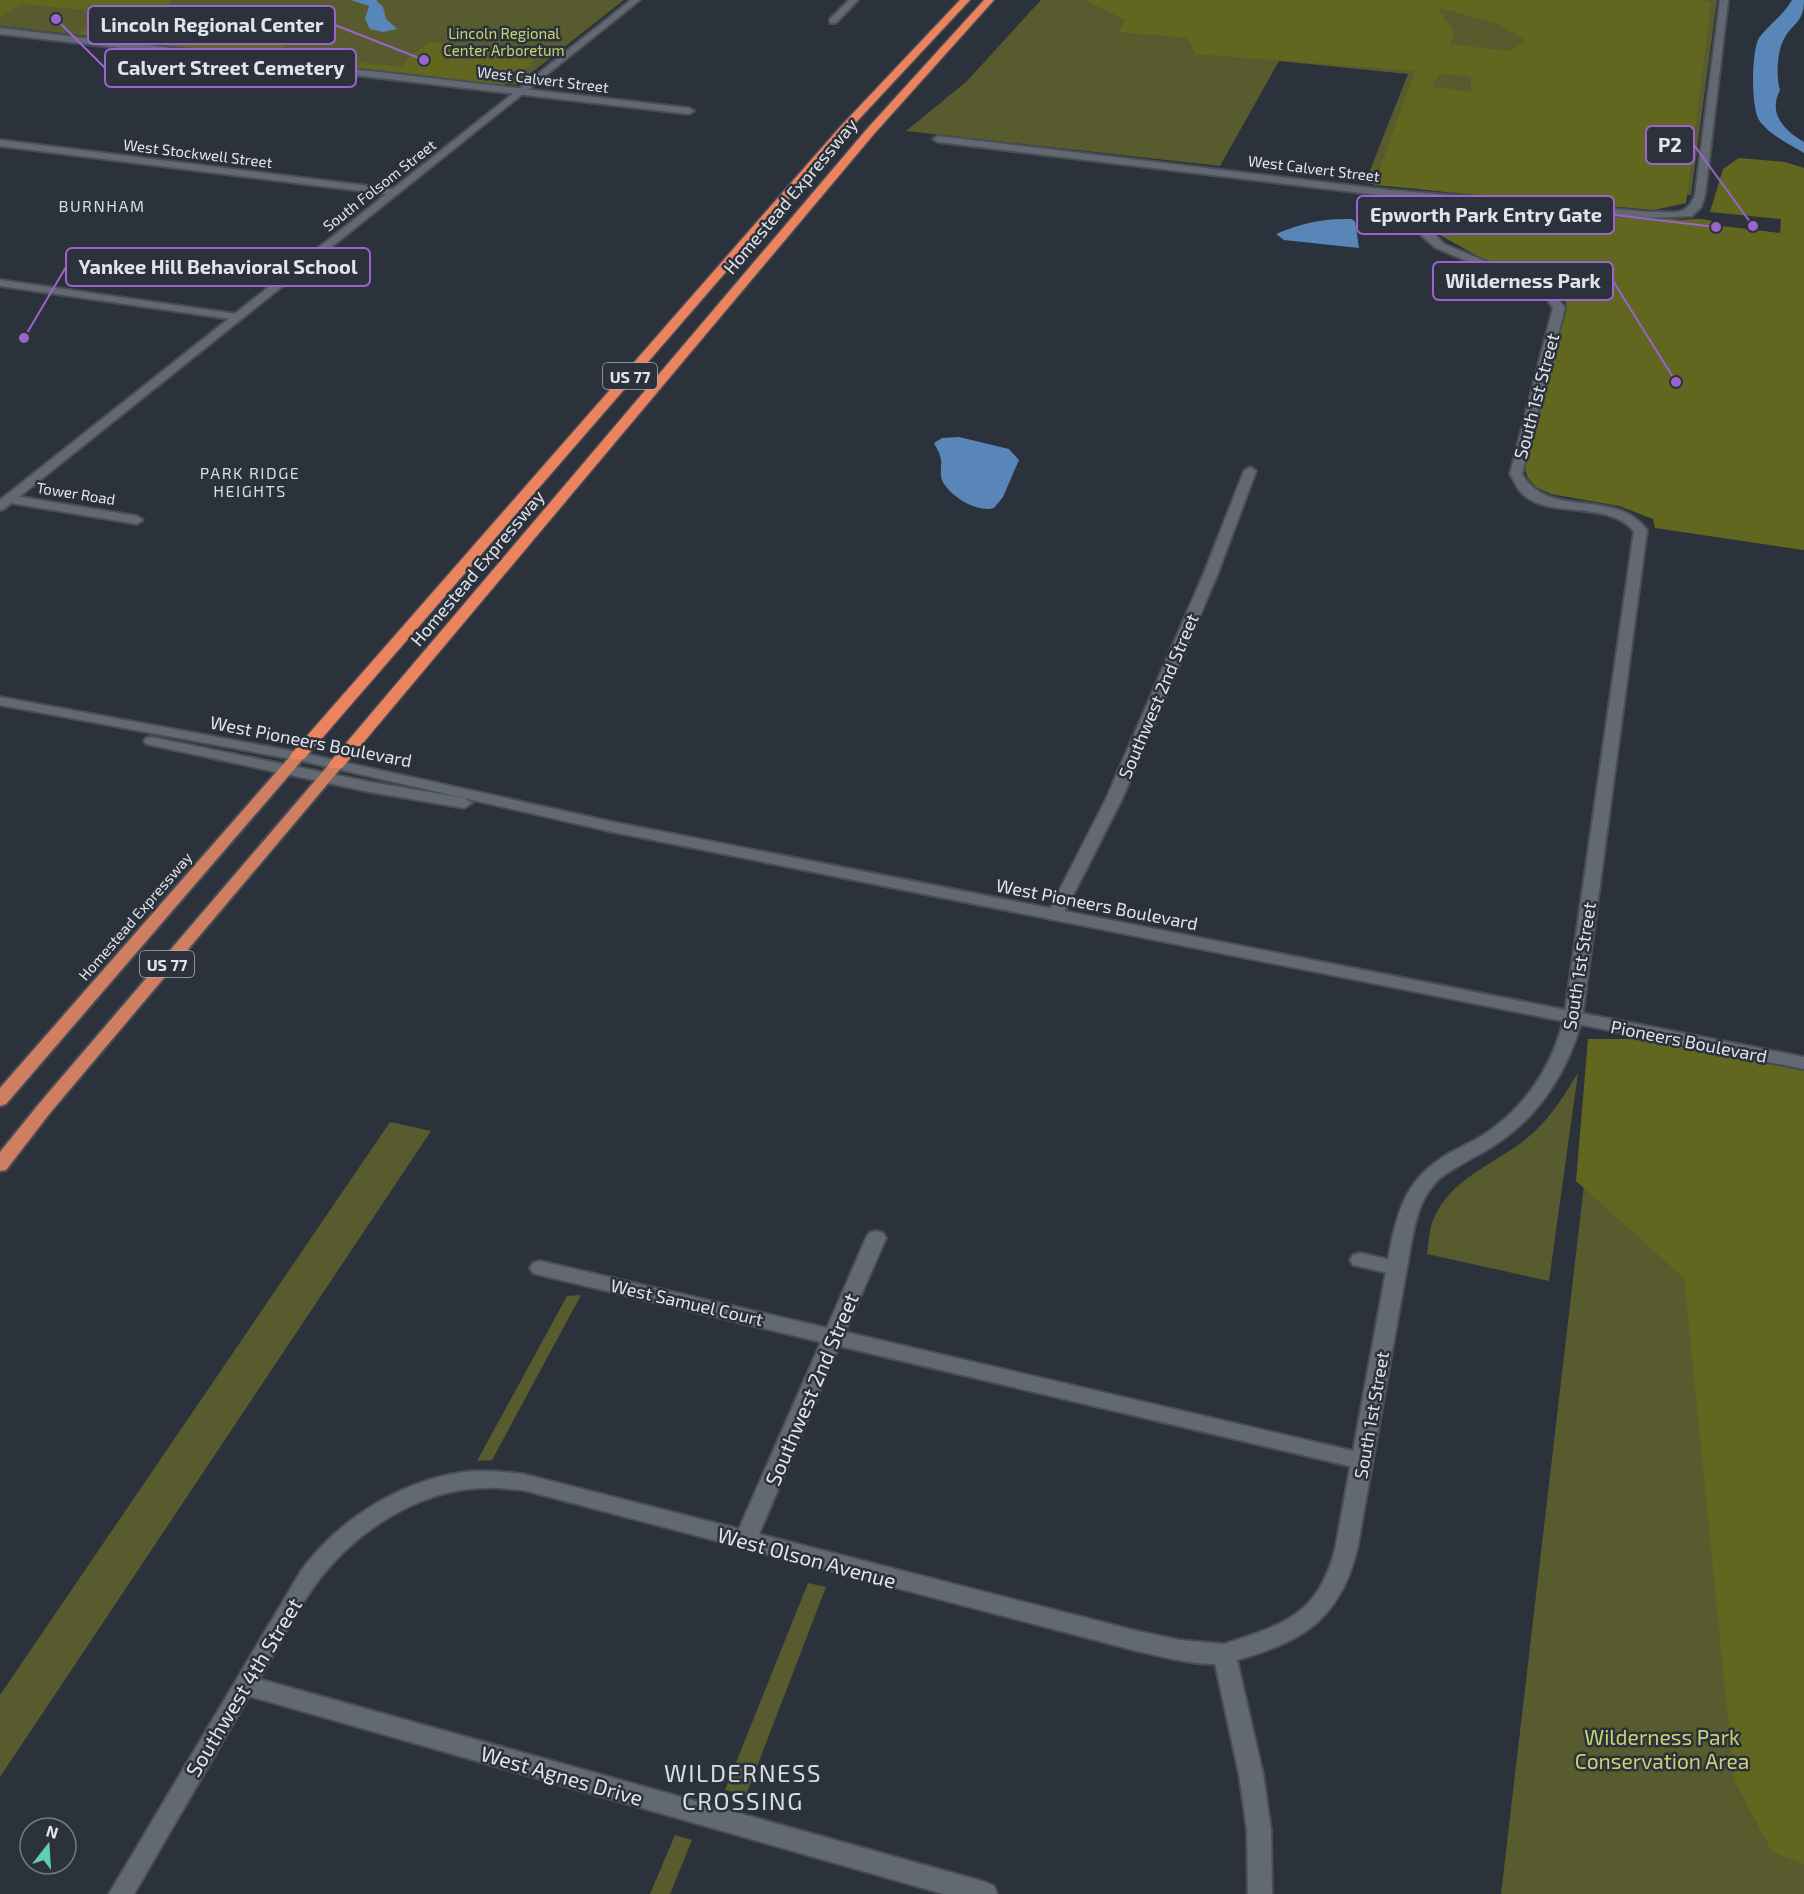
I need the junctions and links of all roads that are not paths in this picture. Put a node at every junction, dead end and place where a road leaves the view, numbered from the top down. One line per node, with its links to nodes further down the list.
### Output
1 (636, 0): 8 (street, South Folsom Street)
2 (854, 0): 6 (street)
3 (965, 0): 21 (highway, Homestead Expressway / US 77)
4 (989, 0): 22 (highway, Homestead Expressway / US 77)
5 (1724, 0): 13 (street, West Calvert Street)
6 (832, 21)
7 (0, 31): 8 (street, West Calvert Street)
8 (521, 91): 9 (street, West Calvert Street); 12 (street, South Folsom Street)
9 (689, 111)
10 (938, 139): 13 (street, West Calvert Street)
11 (0, 143): 12 (street, West Stockwell Street)
12 (393, 192): 15 (street, South Folsom Street)
13 (1390, 193): 24 (street, South 1st Street)
14 (0, 283): 15 (street)
15 (237, 317): 17 (street, South Folsom Street)
16 (1250, 471): 23 (street, Southwest 2nd Street)
17 (4, 502): 18 (street, Tower Road)
18 (137, 520)
19 (0, 701): 21 (street, West Pioneers Boulevard)
20 (0, 709): 21 (street, West Pioneers Boulevard)
21 (292, 763): 22 (street, West Pioneers Boulevard); 26 (highway, Homestead Expressway / US 77)
22 (330, 771): 23 (street, West Pioneers Boulevard); 27 (highway, Homestead Expressway / US 77)
23 (1055, 915): 24 (street, West Pioneers Boulevard)
24 (1573, 1019): 25 (street, Pioneers Boulevard); 31 (street, South 1st Street)
25 (1804, 1063)
26 (0, 1100)
27 (0, 1165)
28 (876, 1238): 32 (street, Southwest 2nd Street)
29 (1360, 1260): 31 (street)
30 (540, 1268): 32 (street, West Samuel Court)
31 (1397, 1268): 33 (street, South 1st Street)
32 (833, 1337): 33 (street, West Samuel Court); 35 (street, Southwest 2nd Street)
33 (1362, 1461): 36 (street, South 1st Street)
34 (392, 1505): 35 (street, West Olson Avenue); 37 (street, Southwest 4th Street)
35 (745, 1541): 36 (street, West Olson Avenue)
36 (1224, 1654): 40 (street)
37 (244, 1685): 38 (street, Southwest 4th Street); 39 (street, West Agnes Drive)
38 (122, 1894)
39 (985, 1894)
40 (1260, 1894)

